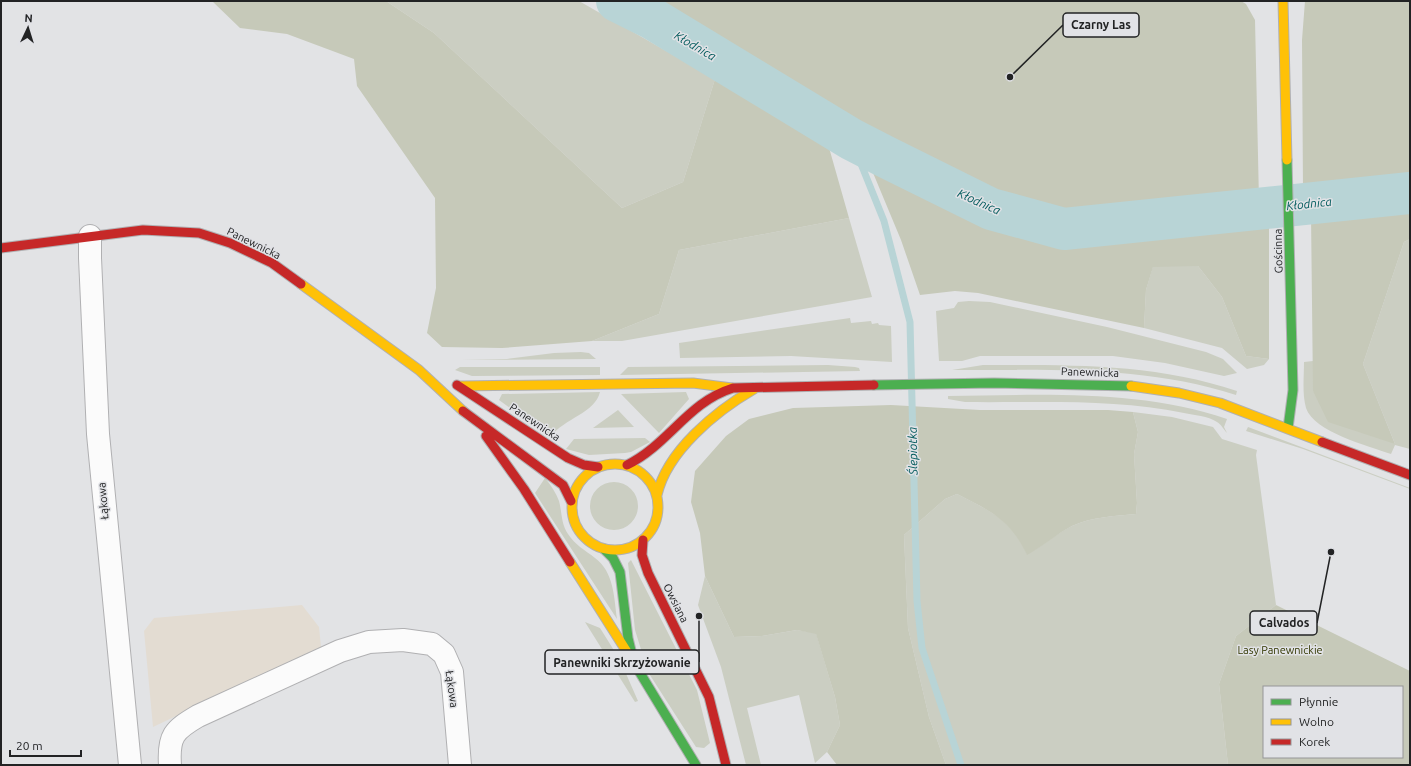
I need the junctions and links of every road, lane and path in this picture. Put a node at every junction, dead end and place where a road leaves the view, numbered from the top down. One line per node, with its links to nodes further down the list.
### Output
1 (1283, 1): 9 (street, Gościnna)
2 (90, 236): 3 (street, Panewnicka); 4 (street, Panewnicka); 22 (street, Łąkowa)
3 (1, 248)
4 (419, 370): 5 (street, Panewnicka); 8 (street, Panewnicka)
5 (461, 386): 6 (street); 11 (street, Panewnicka)
6 (733, 388): 7 (street, Panewnicka); 10 (street, Panewnicka)
7 (754, 389): 9 (street, Panewnicka); 13 (street, Panewnicka)
8 (472, 419): 14 (street, Panewnicka); 17 (street)
9 (1288, 428): 12 (street, Panewnicka)
10 (626, 465): 11 (street); 13 (street)
11 (598, 467): 14 (street)
12 (1410, 475)
13 (657, 495): 15 (street)
14 (571, 501): 16 (street)
15 (643, 540): 16 (street); 18 (street, Owsiana)
16 (604, 550): 17 (street)
17 (634, 663): 19 (street)
18 (722, 744): 20 (street); 26 (street, Owsiana)
19 (688, 752): 21 (street); 25 (street)
20 (716, 753)
21 (703, 758)
22 (130, 765)
23 (170, 765): 24 (street, Łąkowa)
24 (460, 765)
25 (696, 765)
26 (726, 765)

